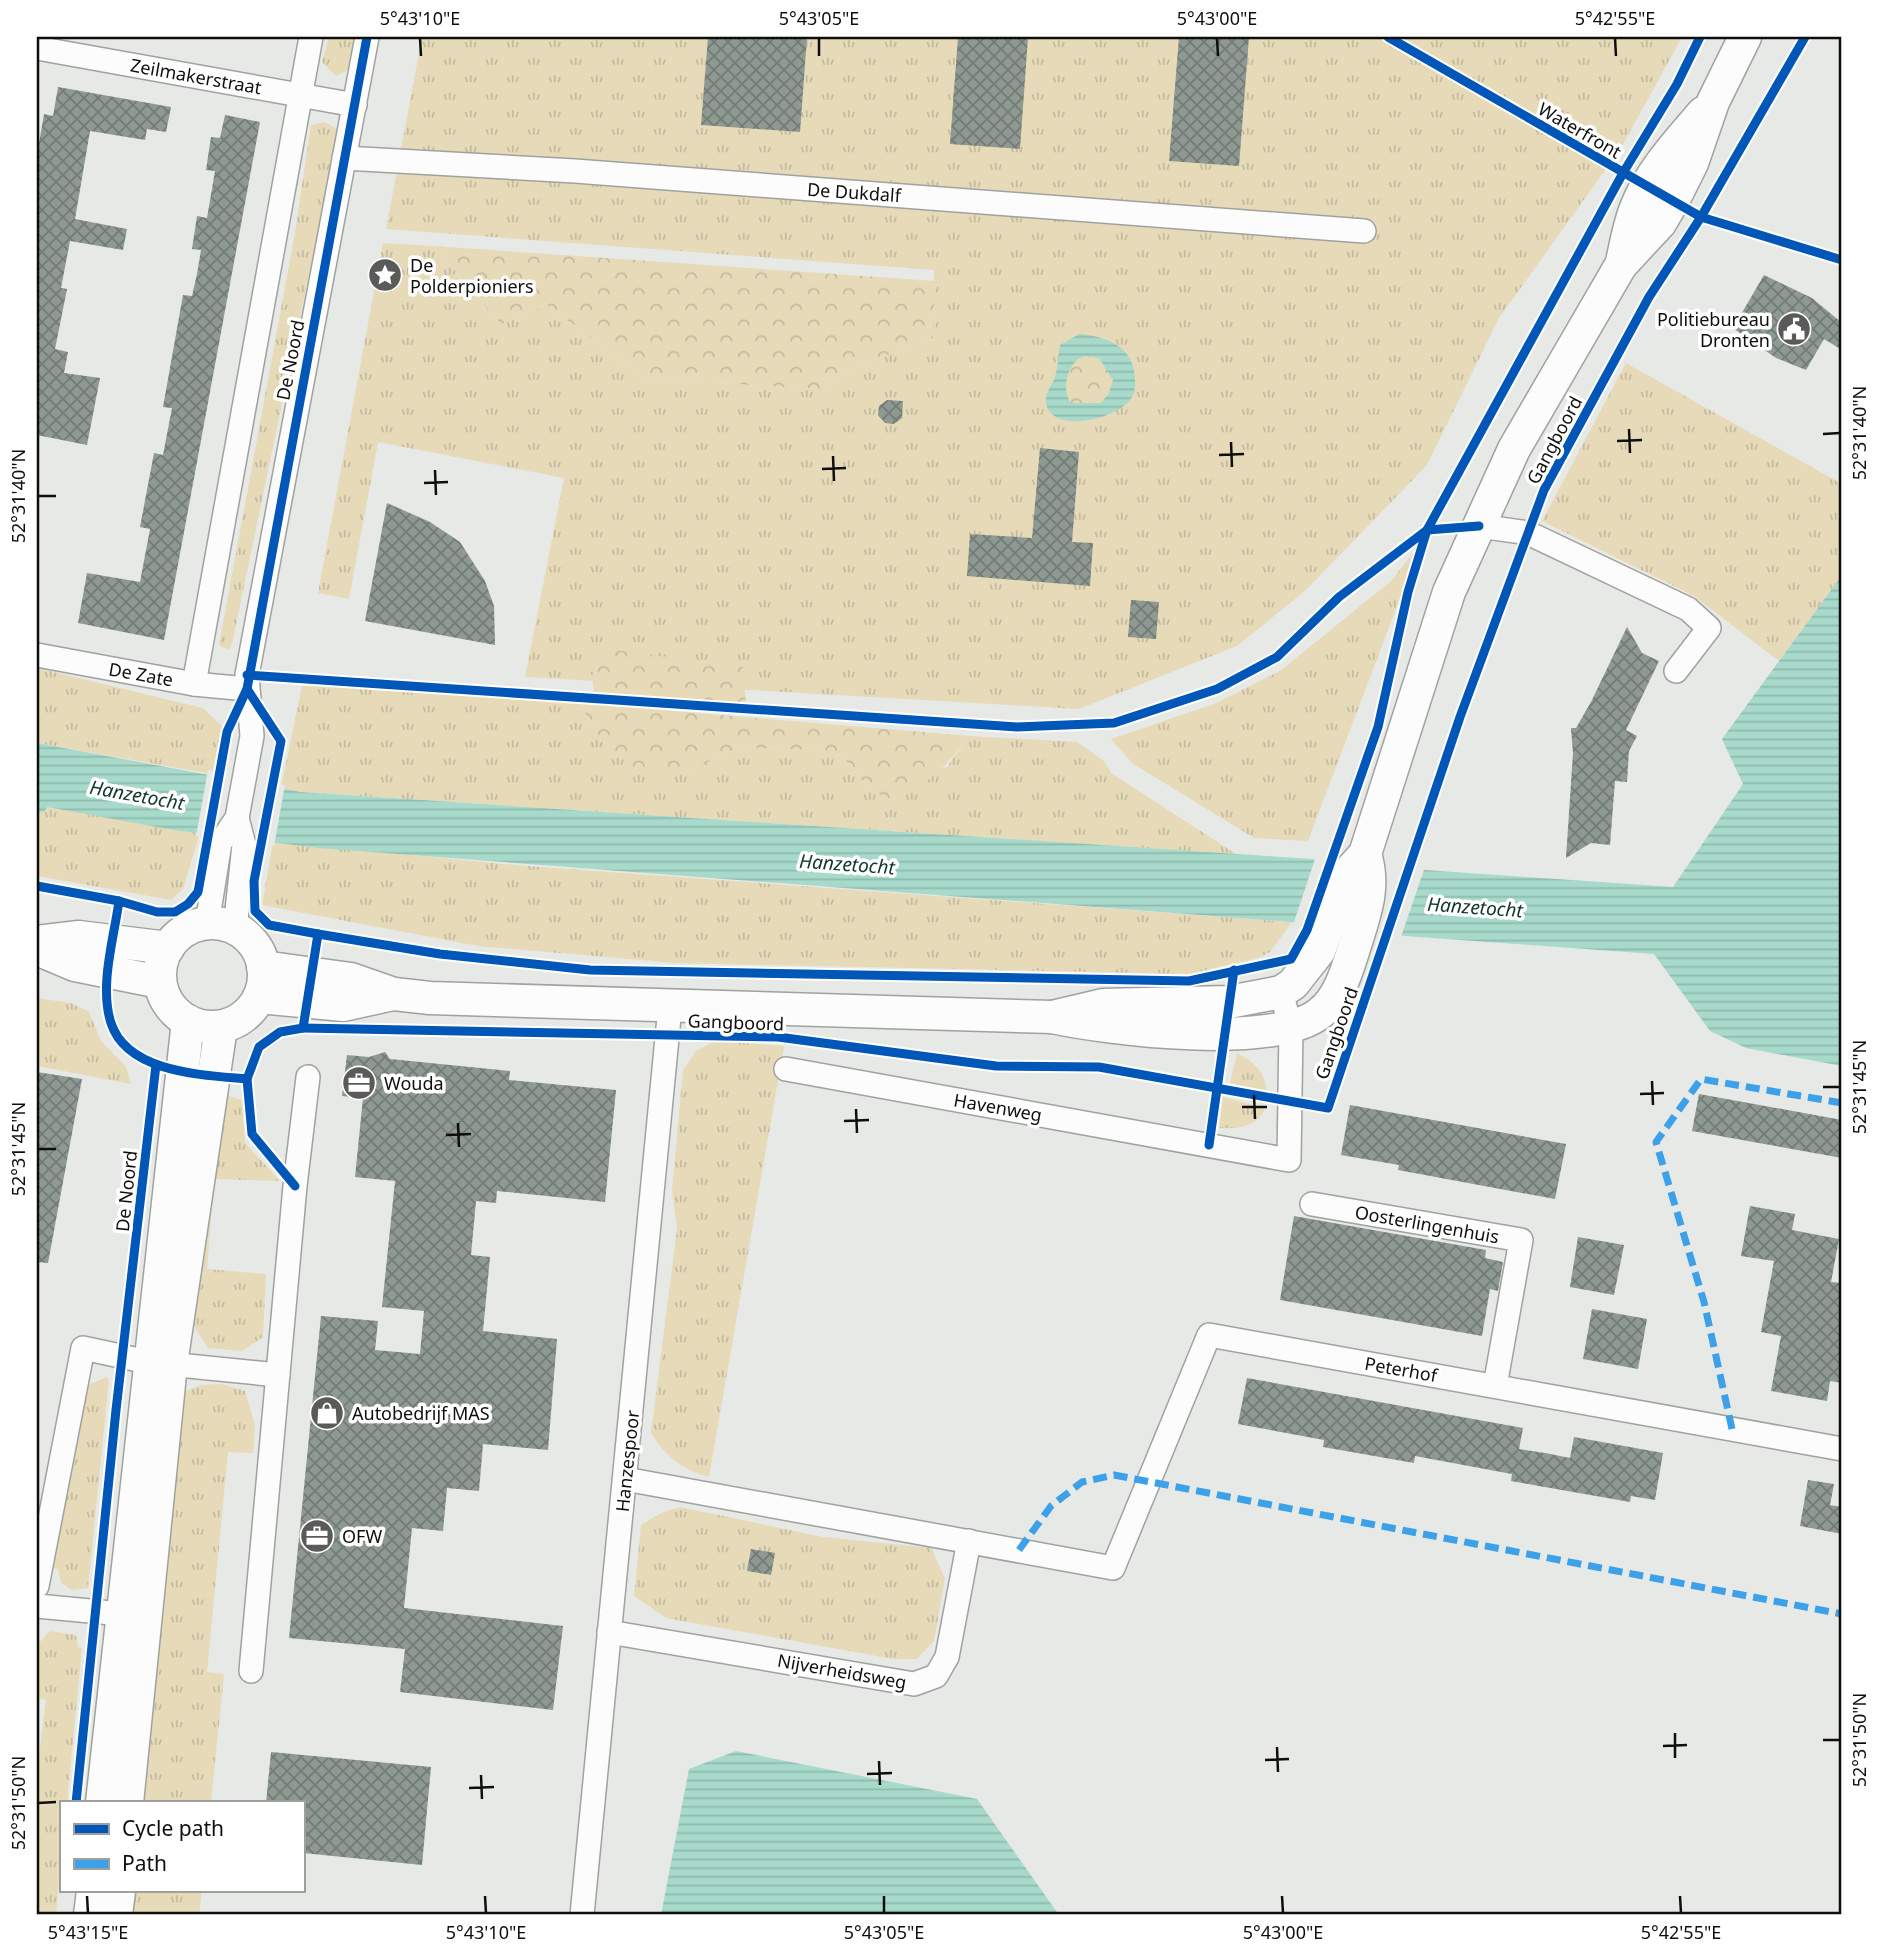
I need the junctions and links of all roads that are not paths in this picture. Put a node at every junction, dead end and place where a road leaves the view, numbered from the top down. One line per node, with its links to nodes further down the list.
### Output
1 (311, 37): 5 (street, De Noord)
2 (367, 37): 6 (street, De Noord)
3 (1745, 37): 9 (main road, Gangboord)
4 (37, 48): 5 (street, Zeilmakerstraat)
5 (300, 94): 6 (street, Zeilmakerstraat); 12 (street, De Noord)
6 (355, 104): 7 (street, De Noord)
7 (344, 158): 8 (street, De Dukdalf); 13 (street, De Noord)
8 (1364, 231)
9 (1479, 526): 11 (street); 14 (main road, Gangboord)
10 (37, 655): 12 (street, De Zate)
11 (1676, 671)
12 (194, 684): 13 (street, De Zate)
13 (247, 689): 15 (street, De Noord)
14 (1365, 854): 21 (main road, Gangboord); 26 (main road, Gangboord)
15 (223, 911): 17 (main road); 20 (main road)
16 (37, 942): 17 (main road)
17 (167, 948): 19 (main road)
18 (37, 949): 19 (main road)
19 (160, 982): 24 (main road)
20 (261, 982): 22 (main road, Gangboord); 25 (main road)
21 (1282, 992): 23 (main road, Gangboord); 26 (street, Havenweg)
22 (670, 1007): 23 (main road, Gangboord); 34 (street, Hanzespoor)
23 (1052, 1017): 26 (main road, Gangboord)
24 (188, 1021): 25 (main road); 30 (main road)
25 (221, 1027): 30 (main road)
26 (1291, 1028): 27 (street, Havenweg)
27 (786, 1069)
28 (308, 1077): 31 (street)
29 (1312, 1204): 32 (street, Oosterlingenhuis)
30 (160, 1363): 31 (street); 36 (street); 38 (main road); 42 (main road)
31 (278, 1374): 40 (street)
32 (1495, 1386): 33 (street, Peterhof); 35 (street, Peterhof)
33 (1842, 1448)
34 (625, 1479): 35 (street); 39 (street, Hanzespoor)
35 (969, 1541): 39 (street, Nijverheidsweg)
36 (37, 1586)
37 (37, 1606): 38 (street)
38 (122, 1614): 41 (main road)
39 (609, 1632): 47 (street, Hanzespoor)
40 (251, 1671)
41 (102, 1801)
42 (127, 1801)
43 (93, 1892): 45 (main road)
44 (119, 1892): 46 (main road)
45 (90, 1915)
46 (116, 1915)
47 (582, 1915)

